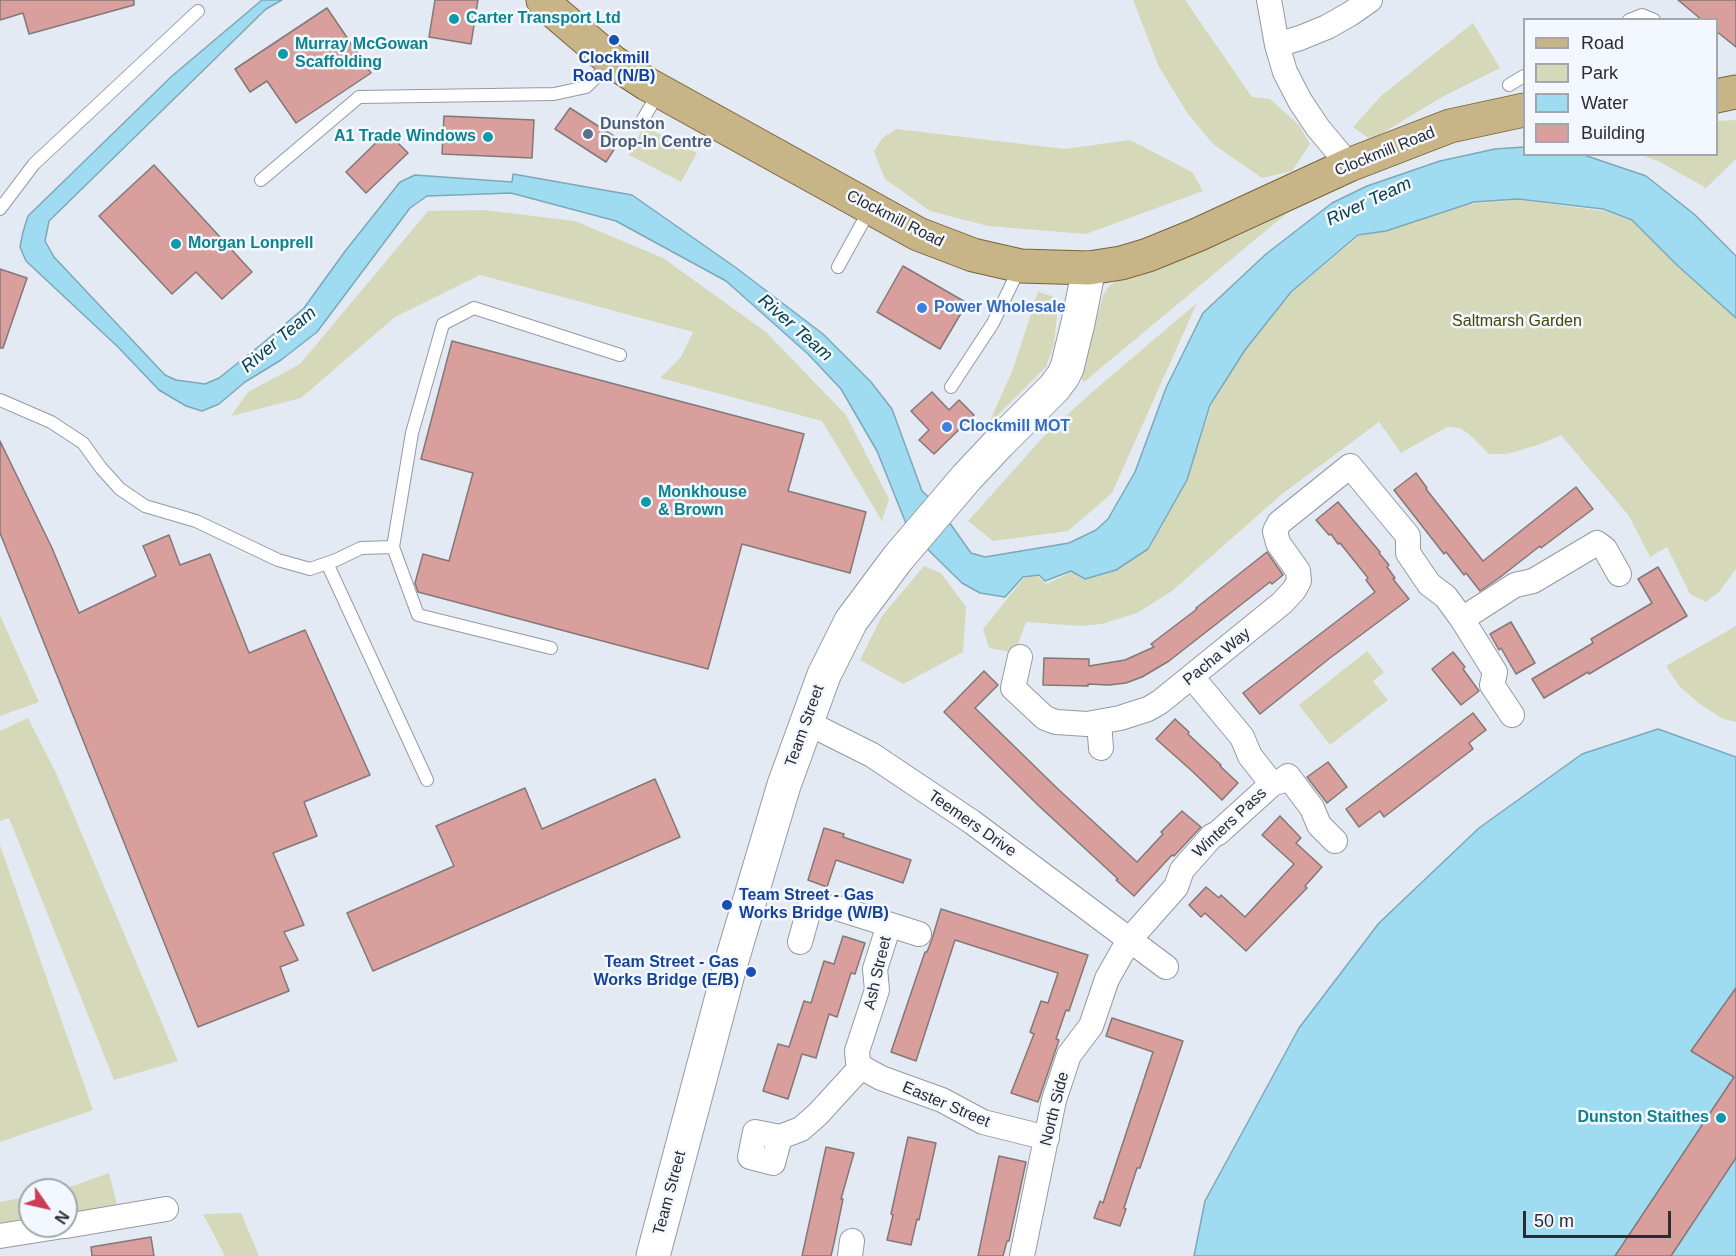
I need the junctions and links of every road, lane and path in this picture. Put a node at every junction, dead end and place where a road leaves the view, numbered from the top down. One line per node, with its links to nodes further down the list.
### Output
1 (543, 0): 8 (main road, Clockmill Road)
2 (1269, 0): 7 (street)
3 (1370, 0): 7 (street)
4 (198, 11): 18 (lane)
5 (1634, 18): 6 (lane)
6 (1649, 18)
7 (1277, 45): 15 (street)
8 (613, 62): 10 (main road, Clockmill Road); 16 (lane)
9 (1523, 79): 13 (lane)
10 (660, 91): 14 (lane); 17 (main road, Clockmill Road)
11 (1736, 92): 12 (main road)
12 (1718, 96)
13 (1517, 97): 15 (main road, Clockmill Road)
14 (642, 121)
15 (1349, 165): 21 (main road, Clockmill Road)
16 (261, 180)
17 (871, 208): 19 (main road, Clockmill Road); 20 (lane)
18 (0, 209)
19 (1021, 266): 21 (main road, Clockmill Road); 23 (lane)
20 (838, 267)
21 (1089, 268): 33 (street, Team Street)
22 (620, 355): 25 (lane)
23 (951, 387)
24 (0, 400): 26 (lane)
25 (393, 547): 26 (lane); 29 (lane)
26 (327, 563): 36 (lane)
27 (1619, 574): 28 (street)
28 (1462, 619): 31 (street, Pacha Way); 32 (street)
29 (551, 648)
30 (1020, 657): 34 (street, Pacha Way)
31 (1192, 677): 34 (street, Pacha Way); 37 (street)
32 (1512, 715)
33 (806, 722): 41 (street, Teemers Drive); 51 (street, Team Street)
34 (1099, 722): 35 (street)
35 (1101, 748)
36 (427, 780)
37 (1272, 784): 38 (street, Winters Pass); 41 (street, Winters Pass)
38 (1335, 841)
39 (889, 925): 40 (street, Ash Street); 42 (street, Ash Street); 44 (street, Ash Street)
40 (919, 934)
41 (1129, 940): 43 (street, Teemers Drive); 46 (street, North Side)
42 (800, 942)
43 (1166, 967)
44 (871, 1073): 45 (street); 46 (street, Easter Street)
45 (780, 1137)
46 (1047, 1138): 52 (street, North Side)
47 (166, 1209): 48 (street)
48 (78, 1224)
49 (18, 1233): 50 (street)
50 (0, 1236)
51 (653, 1256)
52 (1022, 1256)

